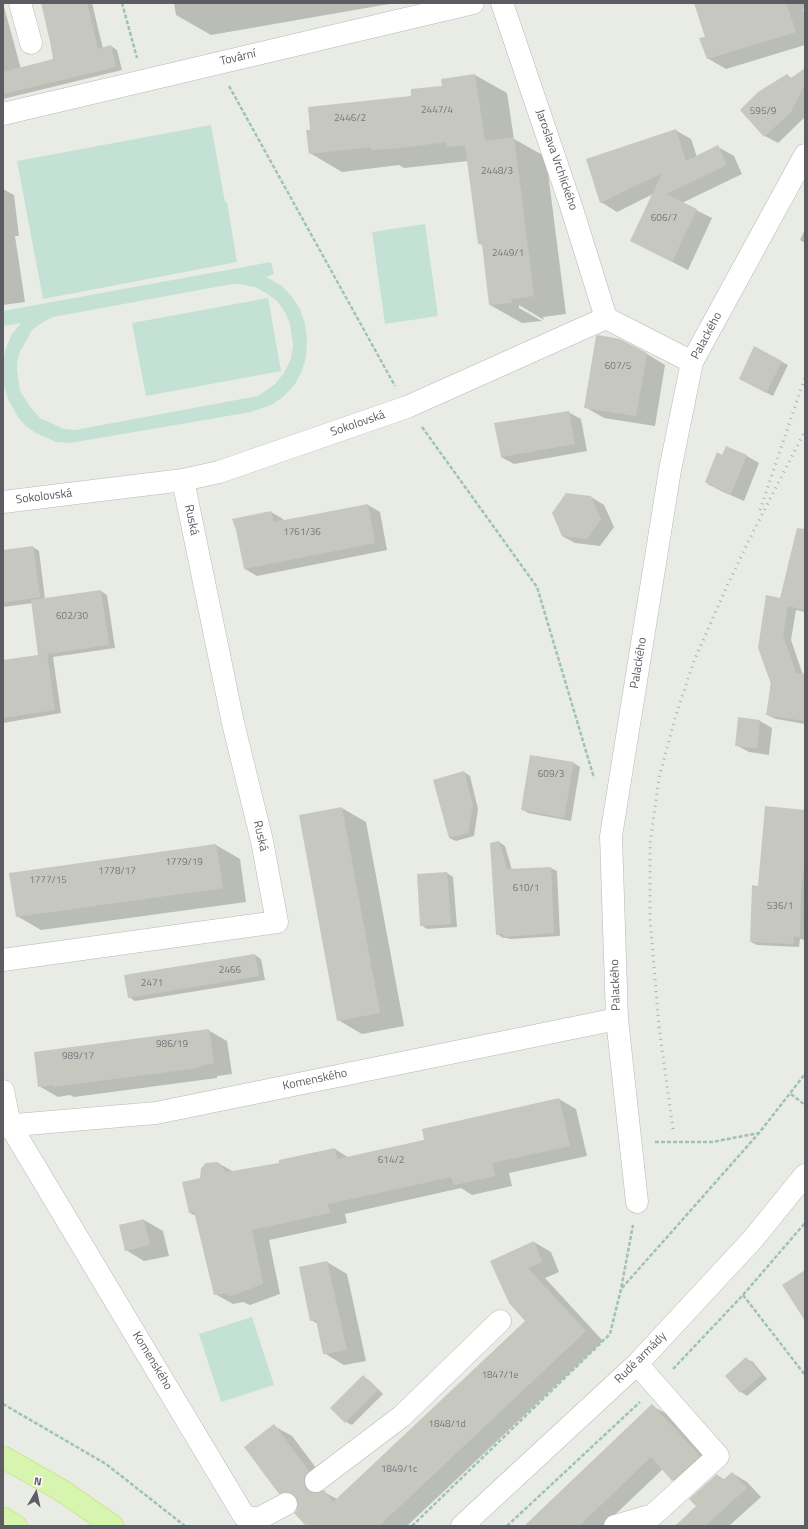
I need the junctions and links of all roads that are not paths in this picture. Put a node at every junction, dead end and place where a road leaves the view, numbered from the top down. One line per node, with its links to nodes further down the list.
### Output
1 (20, 3): 4 (street)
2 (473, 3): 5 (street, Tovární)
3 (502, 3): 7 (street, Jaroslava Vrchlického)
4 (31, 43)
5 (3, 114)
6 (805, 155): 8 (street, Palackého)
7 (606, 318): 8 (street); 9 (street, Sokolovská)
8 (692, 362): 12 (street, Palackého)
9 (183, 480): 10 (street, Sokolovská); 11 (street, Ruská)
10 (3, 502)
11 (3, 960)
12 (617, 1018): 14 (street, Komenského); 16 (street, Palackého)
13 (3, 1091): 14 (street)
14 (6, 1125): 21 (street, Komenského)
15 (805, 1175): 18 (street, Rudé armády)
16 (637, 1202)
17 (500, 1321): 20 (street)
18 (637, 1364): 25 (street, Rudé armády); 26 (street)
19 (3, 1457): 24 (main road)
20 (316, 1481)
21 (286, 1504)
22 (3, 1518): 23 (main road)
23 (16, 1526)
24 (113, 1526)
25 (462, 1526)
26 (615, 1526)

